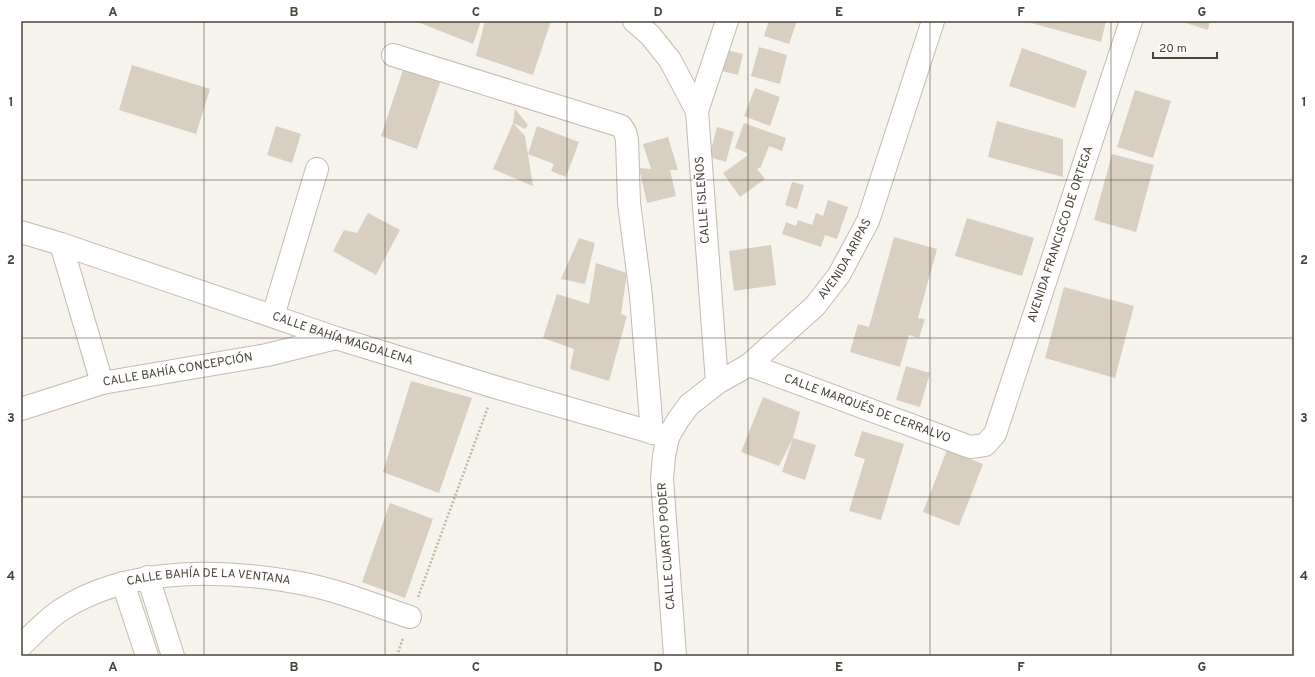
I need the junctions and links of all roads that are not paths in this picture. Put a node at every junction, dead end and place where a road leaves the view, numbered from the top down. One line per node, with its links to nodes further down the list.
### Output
1 (634, 21): 6 (street)
2 (727, 21): 6 (street, CALLE ISLEÑOS)
3 (933, 21): 12 (street, AVENIDA ARIPAS)
4 (1131, 21): 17 (street, AVENIDA FRANCISCO DE ORTEGA)
5 (393, 55): 16 (street)
6 (697, 111): 14 (street, CALLE ISLEÑOS)
7 (317, 169): 10 (street)
8 (21, 232): 9 (street, CALLE BAHÍA MAGDALENA)
9 (61, 244): 10 (street, CALLE BAHÍA MAGDALENA); 13 (street)
10 (273, 316): 11 (street, CALLE BAHÍA MAGDALENA)
11 (336, 338): 13 (street, CALLE BAHÍA CONCEPCIÓN); 16 (street, CALLE BAHÍA MAGDALENA)
12 (749, 365): 14 (street, AVENIDA ARIPAS); 17 (street, CALLE MARQUÉS DE CERRALVO)
13 (102, 383): 15 (street, CALLE BAHÍA CONCEPCIÓN)
14 (717, 383): 16 (street, AVENIDA ARIPAS)
15 (21, 409)
16 (660, 435): 24 (street, CALLE CUARTO PODER)
17 (985, 445)
18 (148, 577): 19 (street, CALLE BAHÍA DE LA VENTANA); 20 (street, CALLE BAHÍA DE LA VENTANA); 23 (street)
19 (123, 584): 21 (street, CALLE BAHÍA DE LA VENTANA); 22 (street)
20 (410, 617)
21 (21, 646)
22 (147, 656)
23 (173, 656)
24 (675, 656)

